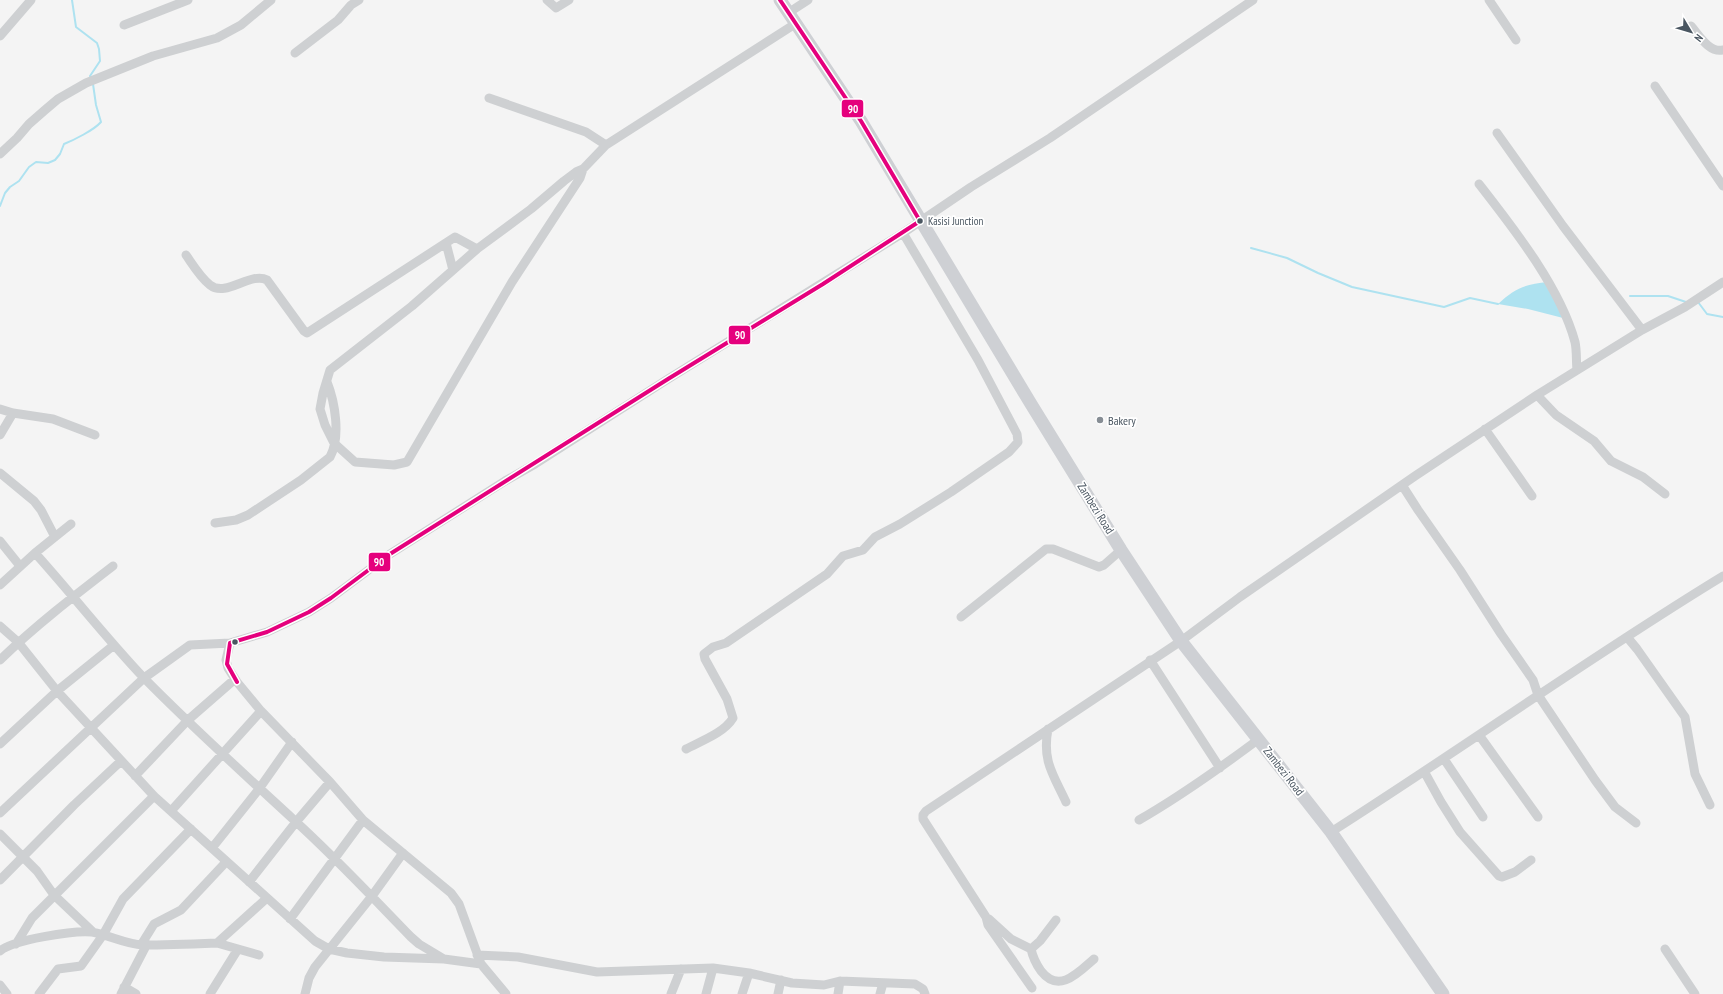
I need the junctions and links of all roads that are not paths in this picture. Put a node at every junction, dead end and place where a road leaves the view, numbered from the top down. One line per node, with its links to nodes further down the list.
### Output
1 (31, 0): 14 (street)
2 (188, 0): 12 (street)
3 (271, 0): 22 (street)
4 (359, 0): 17 (street)
5 (547, 0): 6 (street)
6 (569, 0)
7 (780, 0): 11 (main road, Zambezi Road)
8 (808, 0): 11 (street)
9 (1253, 0): 26 (street)
10 (1489, 0): 15 (street)
11 (792, 18): 21 (street); 26 (main road, Zambezi Road)
12 (124, 25)
13 (1691, 26): 16 (street)
14 (0, 36)
15 (1516, 40)
16 (1723, 50)
17 (295, 53)
18 (1655, 86): 25 (street)
19 (489, 98): 21 (street)
20 (1497, 133): 33 (street)
21 (606, 145): 23 (street)
22 (0, 154)
23 (583, 169): 29 (street); 42 (street)
24 (1479, 184): 34 (street)
25 (1723, 186)
26 (920, 221): 27 (street); 51 (main road, Zambezi Road)
27 (903, 233): 63 (street); 79 (street)
28 (446, 243): 29 (street); 30 (street); 31 (street)
29 (477, 249): 31 (street)
30 (186, 255)
31 (453, 270): 35 (street)
32 (1723, 282): 33 (street)
33 (1642, 330): 34 (street)
34 (1577, 370): 36 (street)
35 (327, 382): 42 (street); 42 (street)
36 (1537, 395): 39 (street); 45 (street)
37 (0, 409): 38 (street)
38 (14, 413): 40 (street); 41 (street)
39 (1485, 429): 44 (street); 46 (street)
40 (0, 435)
41 (95, 435)
42 (334, 443): 47 (street)
43 (0, 474): 49 (street)
44 (1402, 485): 61 (street); 70 (street)
45 (1665, 494)
46 (1532, 496)
47 (215, 523)
48 (71, 524): 49 (street)
49 (55, 537): 52 (street)
50 (0, 541): 53 (street)
51 (1121, 550): 58 (street); 61 (main road, Zambezi Road)
52 (35, 553): 53 (street); 57 (street)
53 (20, 566): 56 (street)
54 (113, 566): 57 (street)
55 (1723, 576): 60 (street)
56 (0, 585)
57 (74, 596): 62 (street); 64 (street)
58 (961, 617)
59 (0, 626): 62 (street)
60 (1627, 637): 70 (street); 90 (street)
61 (1181, 641): 66 (street); 76 (main road, Zambezi Road)
62 (18, 642): 65 (street); 69 (street)
63 (230, 643): 67 (street); 68 (street)
64 (114, 645): 67 (street); 69 (street)
65 (0, 660)
66 (1150, 660): 74 (street); 83 (street)
67 (144, 678): 72 (street); 73 (street)
68 (235, 679): 71 (street); 72 (street)
69 (57, 691): 73 (street); 78 (street)
70 (1538, 695): 75 (street); 98 (street)
71 (261, 711): 77 (street); 80 (street)
72 (188, 720): 80 (street); 85 (street)
73 (90, 728): 82 (street); 92 (street)
74 (1048, 729): 89 (street); 113 (street)
75 (1479, 735): 81 (street); 94 (street)
76 (1259, 739): 83 (street); 100 (main road, Zambezi Road)
77 (292, 742): 86 (street); 87 (street)
78 (0, 744)
79 (686, 749)
80 (222, 753): 87 (street); 91 (street)
81 (1444, 759): 84 (street); 93 (street)
82 (121, 761): 85 (street); 104 (street)
83 (1220, 768): 96 (street)
84 (1425, 773): 100 (street); 106 (street)
85 (135, 776): 88 (street)
86 (330, 782): 95 (street); 97 (street)
87 (259, 789): 97 (street); 102 (street)
88 (154, 796): 91 (street); 110 (street)
89 (1066, 802)
90 (1710, 805)
91 (171, 811): 99 (street)
92 (0, 813)
93 (1483, 817)
94 (1538, 817)
95 (363, 820): 103 (street); 105 (street)
96 (1139, 820)
97 (296, 822): 105 (street); 109 (street)
98 (1636, 824)
99 (191, 829): 102 (street); 117 (street)
100 (1332, 832): 153 (main road, Zambezi Road)
101 (0, 834): 104 (street)
102 (212, 848): 107 (street)
103 (403, 853): 111 (street); 127 (street)
104 (23, 856): 108 (street); 110 (street)
105 (334, 859): 111 (street); 114 (street)
106 (1531, 860)
107 (226, 862): 109 (street); 120 (street)
108 (0, 880)
109 (249, 882): 112 (street)
110 (54, 895): 116 (street); 119 (street)
111 (372, 896): 123 (street); 129 (street)
112 (267, 898): 114 (street); 118 (street)
113 (986, 917): 124 (street); 138 (street)
114 (290, 919): 123 (street)
115 (1056, 920): 124 (street)
116 (93, 932): 117 (street); 119 (street)
117 (102, 935): 120 (street); 141 (street)
118 (217, 943): 120 (street); 122 (street)
119 (16, 944): 121 (street)
120 (144, 944): 139 (street)
121 (1, 949)
122 (238, 949): 126 (street); 143 (street)
123 (329, 949): 129 (street); 144 (street)
124 (1031, 949): 128 (street)
125 (1665, 949): 154 (street)
126 (259, 955)
127 (477, 955): 130 (street); 132 (street)
128 (1094, 958)
129 (444, 959): 130 (street)
130 (481, 964): 145 (street)
131 (713, 968): 132 (street); 133 (street); 147 (street)
132 (681, 969): 146 (street)
133 (749, 973): 134 (street); 148 (street)
134 (781, 980): 135 (street); 149 (street)
135 (840, 982): 136 (street); 150 (street)
136 (883, 984): 151 (street); 152 (street)
137 (0, 985): 140 (street)
138 (1032, 988)
139 (123, 991): 142 (street)
140 (7, 994)
141 (39, 994)
142 (136, 994)
143 (210, 994)
144 (305, 994)
145 (506, 994)
146 (671, 994)
147 (706, 994)
148 (742, 994)
149 (778, 994)
150 (838, 994)
151 (880, 994)
152 (925, 994)
153 (1443, 994)
154 (1695, 994)

